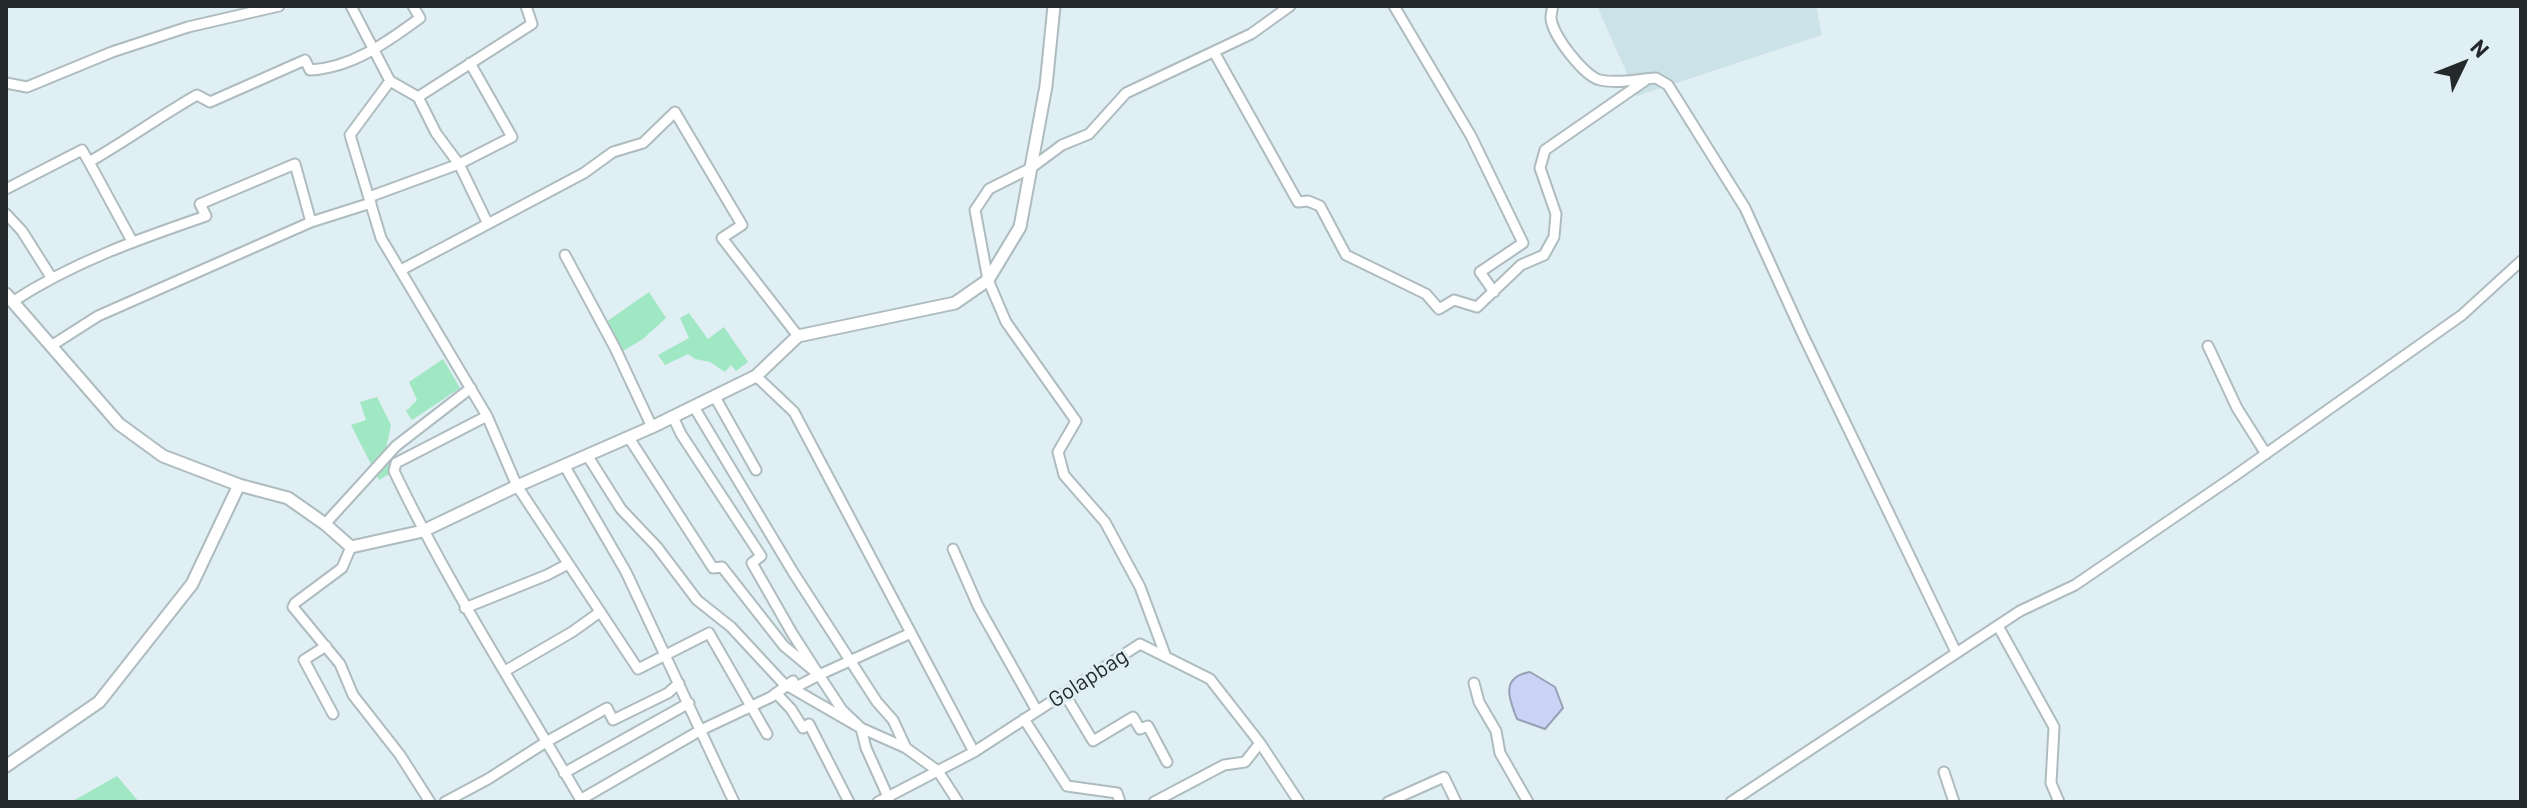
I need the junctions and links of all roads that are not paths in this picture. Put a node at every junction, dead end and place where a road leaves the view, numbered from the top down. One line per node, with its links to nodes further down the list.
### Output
1 (279, 6): 14 (street)
2 (351, 6): 9 (street)
3 (413, 6): 9 (street)
4 (526, 6): 11 (street)
5 (1054, 6): 18 (street)
6 (1290, 6): 10 (street)
7 (1394, 6): 30 (street)
8 (1553, 6): 12 (street)
9 (374, 50): 13 (street); 16 (street)
10 (1214, 52): 18 (street); 30 (street)
11 (470, 63): 15 (street); 17 (street)
12 (1648, 78): 30 (street); 59 (street)
13 (390, 81): 15 (street); 20 (street)
14 (6, 83)
15 (418, 97): 17 (street)
16 (89, 162): 19 (street); 24 (street)
17 (459, 164): 20 (street); 23 (street)
18 (1031, 168): 29 (street); 29 (street)
19 (6, 189)
20 (370, 200): 22 (street); 27 (street)
21 (6, 214): 28 (street)
22 (311, 222): 24 (street); 33 (street)
23 (488, 224): 27 (street); 32 (street)
24 (132, 241): 28 (street)
25 (565, 255): 41 (street)
26 (2521, 261): 43 (street)
27 (401, 270): 36 (street)
28 (51, 277): 31 (street)
29 (988, 280): 32 (street); 61 (street)
30 (1494, 292)
31 (9, 298): 33 (street)
32 (798, 336): 35 (street)
33 (51, 346): 47 (street)
34 (2208, 346): 43 (street)
35 (756, 376): 37 (street); 57 (street)
36 (471, 388): 39 (street); 49 (street)
37 (715, 397): 38 (street); 46 (street)
38 (694, 407): 40 (street); 62 (street)
39 (487, 416): 48 (street); 50 (street)
40 (673, 417): 41 (street); 64 (street)
41 (652, 427): 42 (street)
42 (629, 438): 44 (street); 64 (street)
43 (2266, 454): 56 (street)
44 (587, 455): 45 (street); 67 (street)
45 (564, 465): 48 (street); 60 (street)
46 (756, 470)
47 (239, 485): 49 (street); 83 (street)
48 (517, 486): 50 (street); 53 (street)
49 (325, 524): 51 (street)
50 (423, 531): 51 (street); 54 (street)
51 (351, 547): 58 (street)
52 (953, 549): 72 (street)
53 (568, 564): 54 (street); 55 (street)
54 (465, 608): 63 (street)
55 (600, 612): 60 (street); 63 (street)
56 (1998, 626): 59 (street); 104 (street)
57 (911, 633): 62 (street); 81 (street)
58 (326, 646): 73 (street); 91 (street)
59 (1956, 652): 87 (street)
60 (664, 656): 65 (street); 71 (street)
61 (1166, 657): 69 (street, Golapbag); 79 (street, Golapbag)
62 (850, 659): 64 (street); 80 (street)
63 (505, 671): 78 (street)
64 (819, 675): 67 (street); 75 (street)
65 (679, 683): 70 (street); 78 (street)
66 (1474, 683): 101 (street)
67 (787, 685): 68 (street); 75 (street)
68 (776, 693): 71 (street); 94 (street)
69 (1064, 693): 72 (street, Golapbag); 82 (street)
70 (689, 703): 76 (street); 86 (street)
71 (752, 706): 76 (street); 77 (street)
72 (1037, 711): 74 (street, Golapbag)
73 (333, 714)
74 (1024, 719): 81 (street, Golapbag); 96 (street)
75 (861, 728): 80 (street); 89 (street)
76 (701, 730): 90 (street); 93 (street)
77 (767, 734)
78 (546, 742): 86 (street); 92 (street)
79 (1260, 743): 88 (street); 98 (street, Golapbag)
80 (906, 748): 84 (street)
81 (974, 752): 84 (street, Golapbag)
82 (1167, 762)
83 (6, 766)
84 (938, 771): 89 (street, Golapbag); 95 (street)
85 (1944, 772): 103 (street)
86 (564, 773): 90 (street)
87 (1748, 798): 102 (street)
88 (1169, 799): 97 (street)
89 (885, 800)
90 (581, 801)
91 (430, 802)
92 (445, 802)
93 (734, 802)
94 (849, 802)
95 (958, 802)
96 (1120, 802)
97 (1154, 802)
98 (1299, 802)
99 (1388, 802): 100 (street)
100 (1456, 802)
101 (1528, 802)
102 (1731, 802)
103 (1954, 802)
104 (2059, 802)

